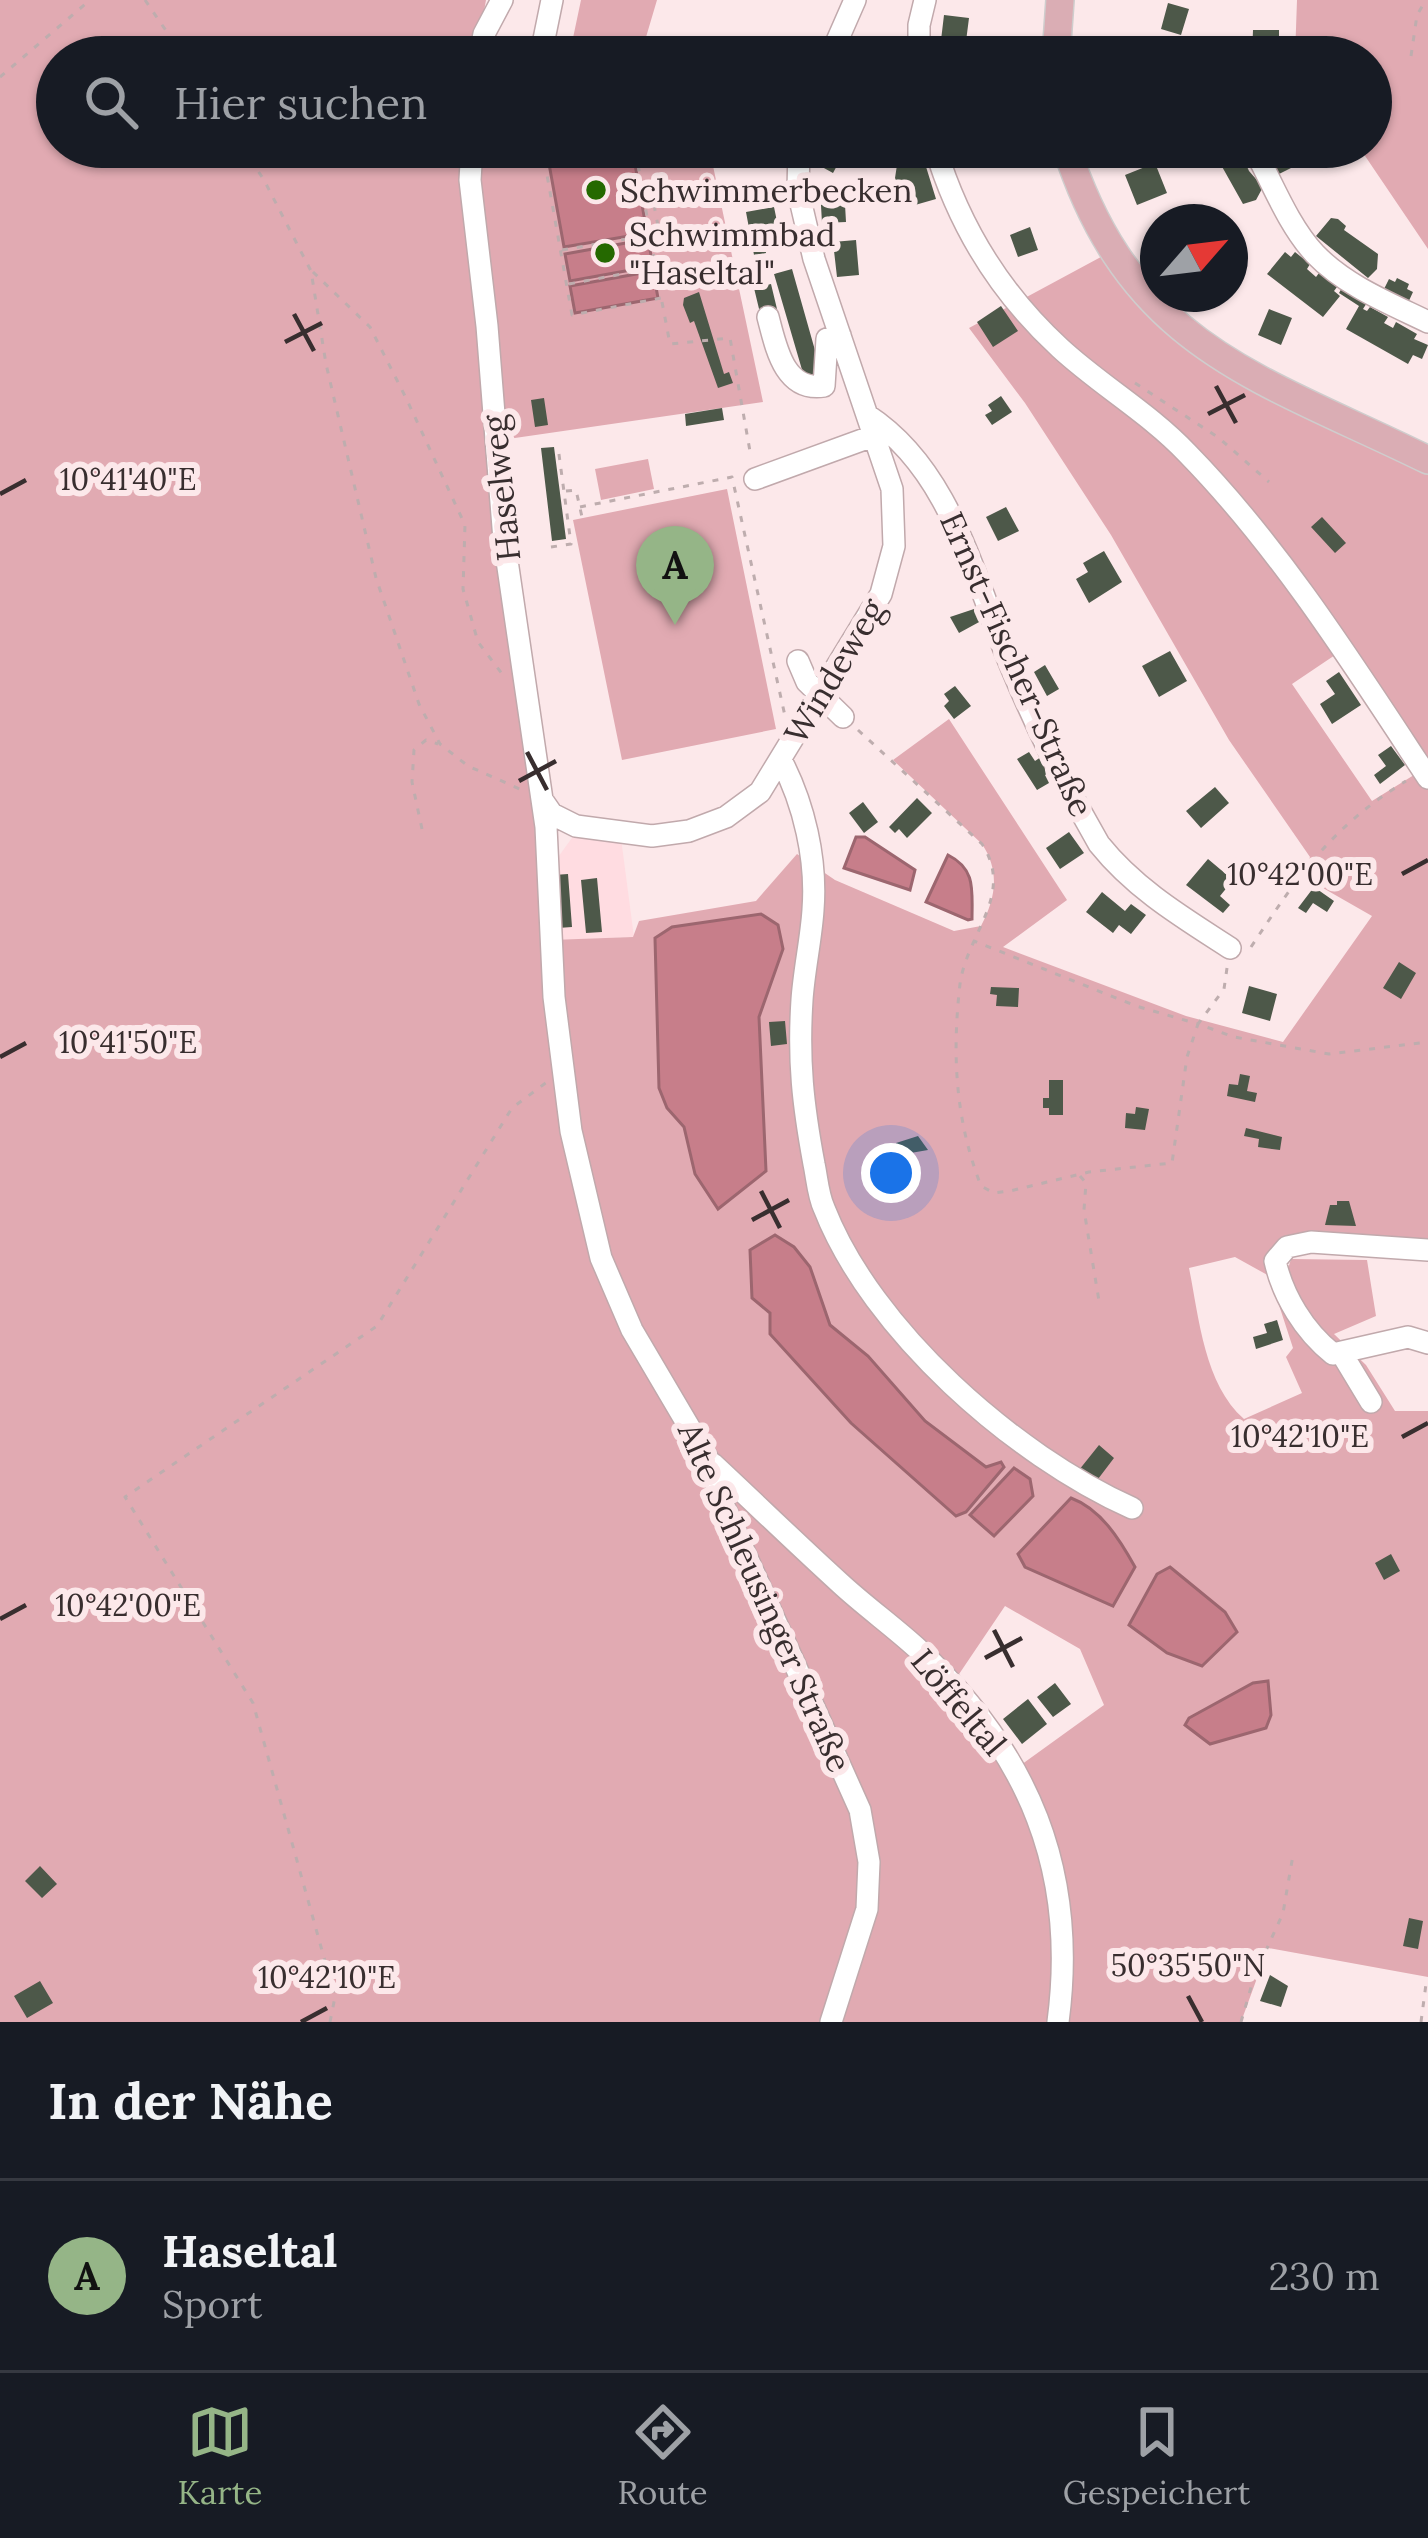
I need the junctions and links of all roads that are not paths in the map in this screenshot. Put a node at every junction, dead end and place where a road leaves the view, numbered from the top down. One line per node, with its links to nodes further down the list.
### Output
1 (490, 0): 7 (street)
2 (502, 0): 7 (street)
3 (552, 0): 8 (street)
4 (855, 0): 9 (street)
5 (925, 0): 10 (street)
6 (1060, 0): 11 (main road)
7 (484, 34)
8 (545, 36)
9 (839, 36)
10 (919, 36)
11 (1057, 36)
12 (471, 168): 28 (street, Haselweg)
13 (799, 168): 19 (street, Windeweg)
14 (942, 168): 27 (street)
15 (1074, 168): 21 (main road)
16 (1264, 168): 18 (street)
17 (768, 317): 19 (street)
18 (1428, 322)
19 (840, 334): 20 (street, Windeweg)
20 (870, 426): 22 (street); 24 (street, Windeweg); 32 (street, Ernst-Fischer-Straße)
21 (1428, 460)
22 (754, 479)
23 (798, 662): 24 (street)
24 (818, 692): 25 (street); 26 (street, Windeweg)
25 (843, 718)
26 (781, 760): 29 (street, Windeweg); 38 (street)
27 (1425, 774)
28 (541, 798): 29 (street); 30 (street, Haselweg)
29 (576, 826): 31 (street)
30 (546, 827): 31 (street, Alte Schleusinger Straße)
31 (548, 857): 37 (street, Alte Schleusinger Straße)
32 (1230, 948)
33 (1428, 1250): 35 (street)
34 (1428, 1343): 35 (street)
35 (1342, 1354): 36 (street)
36 (1371, 1402)
37 (708, 1460): 39 (street, Alte Schleusinger Straße); 40 (street, Löffeltal)
38 (1132, 1508)
39 (830, 2022)
40 (1058, 2022)

